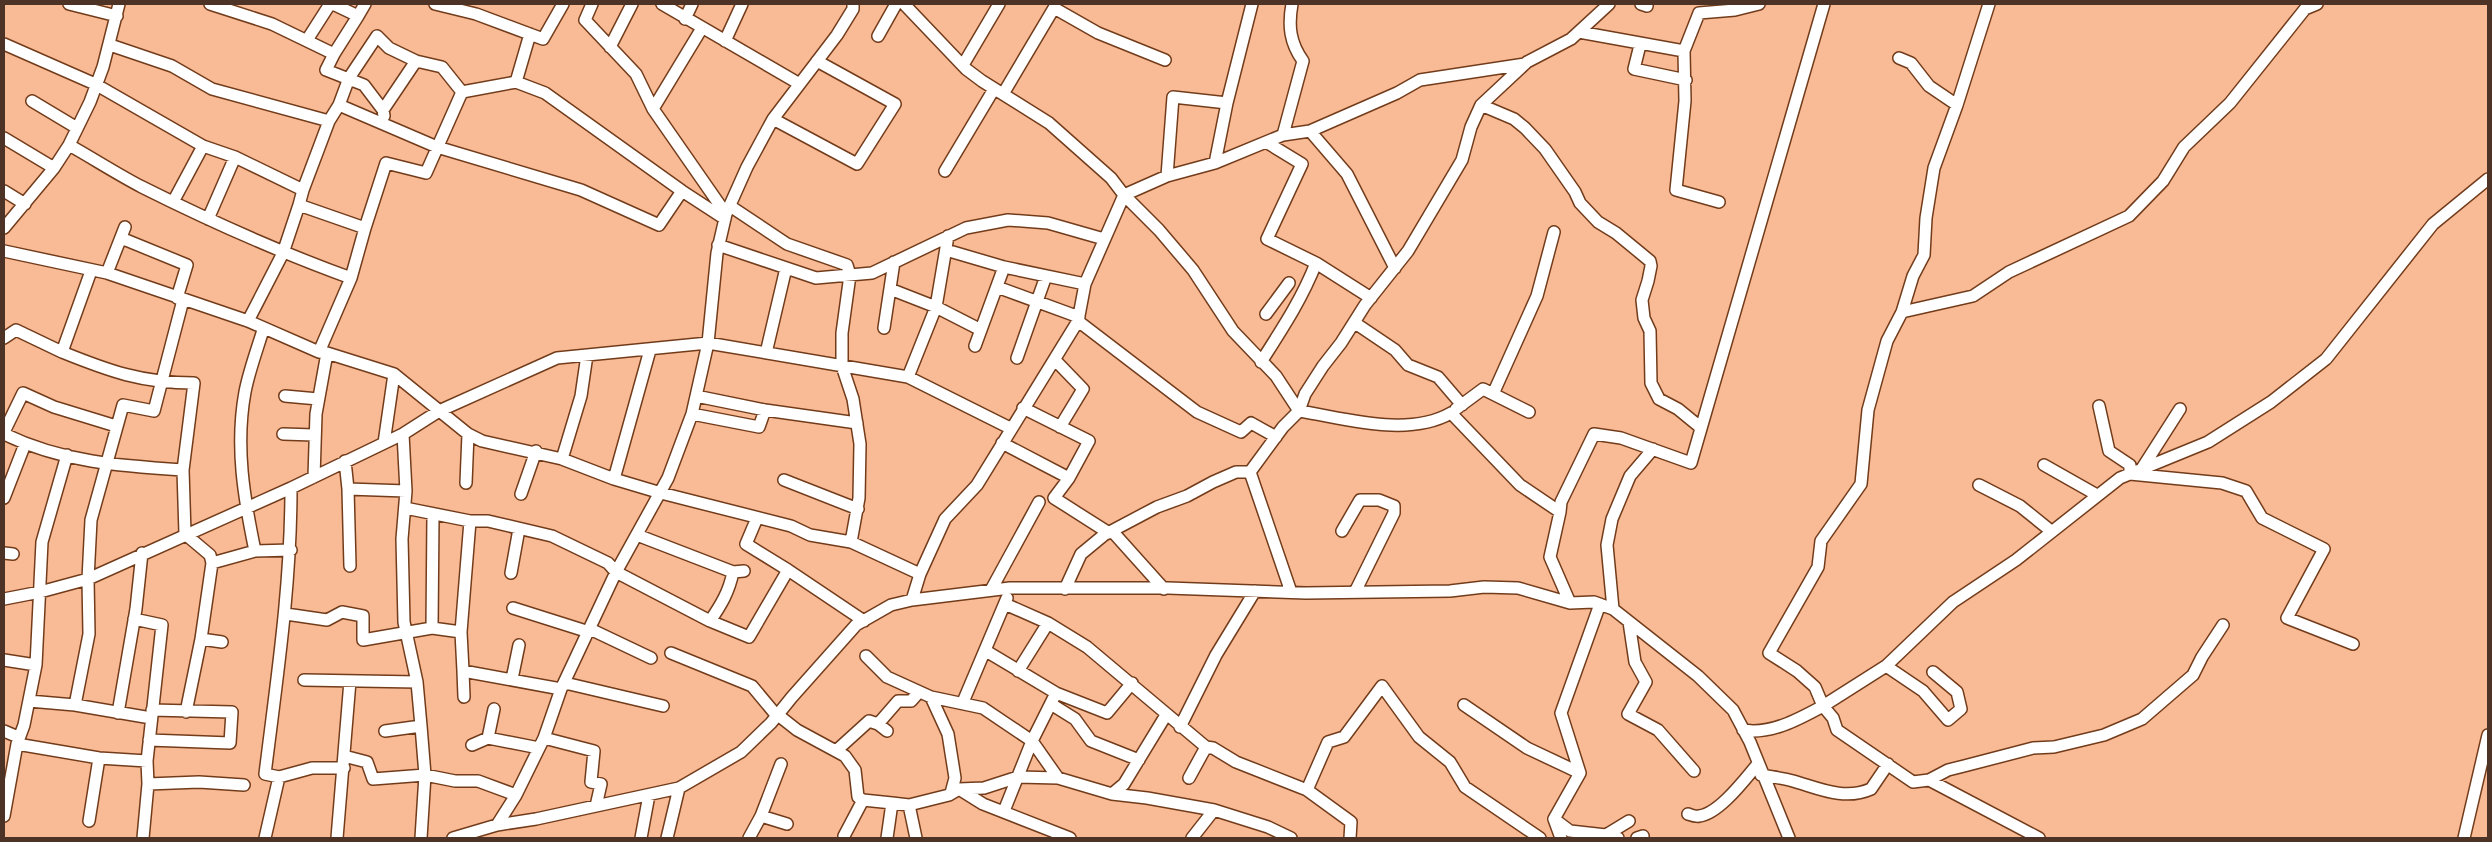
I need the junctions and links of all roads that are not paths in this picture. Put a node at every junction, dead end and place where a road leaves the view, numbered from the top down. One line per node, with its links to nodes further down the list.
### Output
1 (69, 4): 26 (street)
2 (119, 4): 26 (street)
3 (210, 4): 33 (street)
4 (332, 4): 27 (street); 33 (street)
5 (365, 4): 27 (street)
6 (435, 4): 31 (street)
7 (563, 4): 31 (street)
8 (592, 4): 38 (street)
9 (632, 4): 38 (street)
10 (662, 4): 28 (street)
11 (692, 4): 28 (street)
12 (742, 4): 34 (street)
13 (854, 4): 44 (street)
14 (896, 4): 32 (street)
15 (904, 4): 46 (street)
16 (999, 4): 46 (street)
17 (1043, 4): 25 (street)
18 (1252, 4): 55 (street)
19 (1292, 4): 66 (street)
20 (1609, 4): 30 (street)
21 (1759, 4): 39 (street)
22 (1824, 4): 157 (street)
23 (1989, 4): 58 (street)
24 (2317, 4): 116 (street)
25 (1054, 8): 42 (street); 53 (street)
26 (117, 16): 36 (street)
27 (358, 16): 40 (street)
28 (685, 19): 29 (street)
29 (702, 28): 34 (street); 59 (street)
30 (1579, 32): 37 (street); 45 (street)
31 (530, 34): 49 (street)
32 (878, 36)
33 (307, 40): 40 (street)
34 (725, 41): 50 (street)
35 (4, 44): 51 (street)
36 (110, 45): 51 (street); 62 (street)
37 (1640, 45): 39 (street); 48 (street)
38 (610, 46): 59 (street)
39 (1684, 51): 48 (street)
40 (334, 54): 47 (street)
41 (1899, 58): 58 (street)
42 (1165, 60)
43 (416, 61): 47 (street); 52 (street); 60 (street)
44 (817, 61): 50 (street); 61 (street)
45 (1525, 64): 57 (street); 65 (street)
46 (963, 65): 53 (street)
47 (349, 78): 56 (street); 60 (street)
48 (1686, 80): 83 (street)
49 (516, 82): 52 (street); 80 (street)
50 (798, 83): 61 (street)
51 (95, 84): 64 (street); 70 (street)
52 (462, 92): 71 (street)
53 (999, 92): 75 (street); 81 (street)
54 (32, 101): 64 (street)
55 (1227, 103): 73 (street); 76 (street)
56 (339, 105): 62 (street); 63 (street)
57 (1481, 105): 101 (street); 157 (street)
58 (1957, 105): 116 (street)
59 (653, 109): 86 (street)
60 (383, 110): 63 (street)
61 (773, 119): 86 (street)
62 (329, 121): 78 (street)
63 (386, 124): 71 (street)
64 (77, 128): 69 (street)
65 (1310, 131): 66 (street); 101 (street)
66 (1282, 136): 68 (street)
67 (4, 138): 74 (street)
68 (1266, 142): 73 (street); 98 (street)
69 (69, 146): 74 (street); 82 (street)
70 (203, 146): 72 (street); 82 (street)
71 (437, 147): 80 (street); 89 (street)
72 (235, 156): 78 (street); 87 (street)
73 (1215, 163): 76 (street)
74 (54, 168): 84 (street)
75 (945, 170)
76 (1167, 176): 81 (street)
77 (2488, 179): 176 (street)
78 (303, 190): 85 (street)
79 (4, 191): 84 (street)
80 (682, 192): 86 (street)
81 (1124, 195): 92 (street); 135 (street)
82 (172, 202): 87 (street)
83 (1719, 202)
84 (25, 204): 88 (street)
85 (299, 205): 89 (street); 96 (street)
86 (727, 213): 93 (street); 104 (street)
87 (208, 219): 96 (street)
88 (4, 228)
89 (365, 228): 106 (street)
90 (1554, 232): 140 (street)
91 (948, 236): 92 (street); 94 (street); 97 (street)
92 (1104, 239): 108 (street)
93 (718, 245): 100 (street); 126 (street)
94 (946, 250): 99 (street); 115 (street)
95 (4, 251): 102 (street)
96 (283, 253): 106 (street); 120 (street)
97 (894, 262): 104 (street); 110 (street)
98 (1316, 263): 111 (street); 118 (street)
99 (1004, 266): 105 (street); 109 (street)
100 (786, 268): 104 (street); 130 (street)
101 (1395, 268): 111 (street)
102 (91, 271): 103 (street); 129 (street)
103 (107, 273): 112 (street); 112 (street)
104 (850, 275): 136 (street)
105 (1046, 276): 108 (street); 113 (street)
106 (351, 278): 131 (street)
107 (1289, 283): 114 (street)
108 (1085, 284): 119 (street)
109 (997, 287): 113 (street); 124 (street)
110 (890, 289): 115 (street); 122 (street)
111 (1371, 298): 121 (street)
112 (180, 299): 120 (street); 139 (street)
113 (1037, 301): 119 (street); 133 (street)
114 (1274, 303): 117 (street); 118 (street)
115 (936, 307): 124 (street); 138 (street)
116 (1902, 312): 272 (street)
117 (1266, 314)
118 (1292, 316): 135 (street)
119 (1079, 319): 134 (street); 164 (street)
120 (248, 321): 123 (street)
121 (1354, 322): 144 (street); 149 (street)
122 (884, 328)
123 (264, 330): 131 (street); 193 (street)
124 (981, 330): 127 (street)
125 (4, 338): 129 (street)
126 (708, 343): 128 (street); 130 (street); 142 (street)
127 (975, 346)
128 (650, 350): 132 (street); 181 (street)
129 (62, 352): 139 (street)
130 (766, 352): 136 (street)
131 (323, 353): 137 (street); 143 (street)
132 (586, 355): 150 (street); 171 (street)
133 (1018, 358)
134 (1056, 360): 146 (street); 156 (street)
135 (1261, 362): 149 (street)
136 (842, 366): 138 (street); 154 (street)
137 (394, 374): 150 (street); 165 (street)
138 (908, 377): 158 (street)
139 (162, 383): 155 (street); 175 (street)
140 (1493, 394): 144 (street); 151 (street)
141 (285, 396): 143 (street)
142 (696, 396): 147 (street); 153 (street)
143 (318, 399): 163 (street)
144 (1462, 405): 152 (street)
145 (2099, 406): 178 (street)
146 (1023, 408): 156 (street); 158 (street)
147 (765, 410): 153 (street); 154 (street)
148 (2180, 410): 176 (street)
149 (1299, 411): 152 (street); 164 (street)
150 (439, 412): 161 (street); 162 (street)
151 (1530, 412)
152 (1450, 413): 196 (street)
153 (692, 414): 188 (street)
154 (857, 423): 195 (street)
155 (116, 426): 159 (street); 173 (street)
156 (1060, 427): 180 (street)
157 (1700, 427): 168 (street)
158 (1010, 428): 166 (street)
159 (4, 433): 167 (street)
160 (283, 434): 163 (street)
161 (403, 434): 165 (street); 187 (street)
162 (468, 434): 169 (street); 183 (street)
163 (314, 435): 179 (street)
164 (1276, 437): 177 (street)
165 (384, 443): 172 (street)
166 (1002, 443): 180 (street); 215 (street)
167 (25, 444): 170 (street); 191 (street)
168 (1653, 449): 196 (street); 231 (street)
169 (536, 451): 171 (street); 189 (street)
170 (68, 456): 173 (street); 222 (street)
171 (562, 459): 181 (street)
172 (345, 461): 179 (street); 186 (street)
173 (105, 465): 175 (street); 216 (street)
174 (2044, 465): 190 (street)
175 (183, 470): 204 (street)
176 (2141, 470): 178 (street)
177 (1250, 472): 203 (street); 223 (street)
178 (2130, 474): 190 (street); 245 (street)
179 (314, 477): 185 (street)
180 (1069, 478): 203 (street)
181 (614, 479): 188 (street)
182 (784, 480): 195 (street)
183 (466, 483)
184 (1979, 485): 202 (street)
185 (291, 488): 193 (street); 207 (street)
186 (348, 489): 187 (street); 211 (street)
187 (406, 491): 194 (street)
188 (661, 493): 198 (street); 205 (street)
189 (521, 494)
190 (2097, 495): 202 (street)
191 (4, 498)
192 (1039, 502): 220 (street)
193 (246, 506): 204 (street); 208 (street)
194 (405, 508): 197 (street); 241 (street)
195 (858, 508): 206 (street)
196 (1560, 512): 227 (street)
197 (433, 515): 199 (street); 239 (street)
198 (757, 518): 206 (street); 212 (street)
199 (470, 521): 200 (street); 242 (street)
200 (519, 529): 213 (street); 214 (street)
201 (1342, 531): 224 (street)
202 (2051, 531): 253 (street)
203 (1110, 532): 218 (street); 219 (street)
204 (185, 534): 209 (street); 210 (street)
205 (637, 535): 213 (street); 234 (street)
206 (851, 542): 215 (street)
207 (291, 550): 208 (street); 232 (street)
208 (255, 551): 210 (street)
209 (142, 553): 216 (street); 233 (street)
210 (212, 562): 243 (street)
211 (350, 566)
212 (788, 570): 234 (street); 235 (street)
213 (616, 572): 234 (street); 240 (street)
214 (511, 573)
215 (920, 574): 226 (street)
216 (88, 579): 222 (street); 269 (street)
217 (1010, 588): 218 (street); 220 (street); 228 (street)
218 (1065, 589): 219 (street)
219 (1164, 589): 221 (street)
220 (991, 590): 226 (street)
221 (1255, 591): 223 (street); 280 (street)
222 (40, 592): 225 (street); 252 (street)
223 (1291, 592): 224 (street)
224 (1355, 592): 227 (street)
225 (4, 598)
226 (912, 600): 235 (street)
227 (1570, 603): 229 (street)
228 (1005, 604): 237 (street); 247 (street)
229 (1600, 604): 231 (street); 302 (street)
230 (513, 608): 240 (street)
231 (1613, 609): 236 (street)
232 (286, 614): 241 (street); 304 (street)
233 (134, 619): 275 (street); 276 (street)
234 (710, 621)
235 (864, 621): 277 (street)
236 (1629, 622): 281 (street); 301 (street)
237 (1048, 623): 255 (street); 261 (street)
238 (2223, 625): 308 (street)
239 (432, 628): 241 (street); 242 (street)
240 (589, 630): 250 (street); 262 (street)
241 (407, 632): 260 (street)
242 (461, 632): 254 (street)
243 (202, 639): 244 (street); 274 (street)
244 (222, 642)
245 (2353, 644)
246 (519, 646): 257 (street)
247 (986, 650): 255 (street); 268 (street)
248 (671, 653): 277 (street)
249 (866, 656): 263 (street)
250 (651, 658)
251 (4, 660): 252 (street)
252 (36, 665): 267 (street)
253 (1886, 666): 256 (street); 272 (street)
254 (463, 671): 257 (street); 264 (street)
255 (1018, 671): 266 (street)
256 (1933, 672)
257 (512, 679): 262 (street)
258 (304, 680): 259 (street)
259 (350, 681): 260 (street); 293 (street)
260 (417, 682): 279 (street)
261 (1132, 683): 266 (street); 278 (street)
262 (563, 686): 271 (street); 289 (street)
263 (919, 692): 265 (street); 292 (street)
264 (464, 697)
265 (931, 697): 268 (street); 313 (street)
266 (1053, 698): 288 (street); 295 (street)
267 (29, 701): 269 (street); 287 (street)
268 (963, 702): 288 (street)
269 (75, 705): 275 (street)
270 (1464, 705): 302 (street)
271 (662, 706)
272 (1823, 706): 281 (street); 298 (street)
273 (494, 709): 285 (street)
274 (186, 712): 276 (street); 286 (street)
275 (118, 713): 276 (street)
276 (152, 714): 286 (street)
277 (777, 715): 292 (street); 311 (street)
278 (1166, 715): 280 (street); 295 (street)
279 (421, 726): 283 (street); 303 (street)
280 (1180, 727): 291 (street)
281 (1743, 730): 300 (street)
282 (4, 731): 287 (street)
283 (385, 731)
284 (2488, 735): 351 (street)
285 (488, 738): 289 (street); 290 (street)
286 (150, 740): 296 (street)
287 (18, 741): 294 (street); 324 (street)
288 (1032, 741): 305 (street); 306 (street)
289 (542, 743): 316 (street); 320 (street)
290 (472, 745)
291 (1206, 747): 307 (street); 312 (street)
292 (837, 750): 317 (street)
293 (344, 756): 299 (street); 303 (street)
294 (98, 758): 296 (street); 328 (street)
295 (1139, 760): 314 (street)
296 (147, 761): 309 (street)
297 (781, 764): 325 (street)
298 (1888, 764): 300 (street); 308 (street)
299 (344, 768): 304 (street); 335 (street)
300 (1759, 770): 323 (street); 349 (street)
301 (1694, 771)
302 (1580, 773): 326 (street)
303 (425, 775): 316 (street); 336 (street)
304 (279, 777): 334 (street)
305 (1018, 777): 306 (street); 313 (street); 322 (street)
306 (1058, 778): 314 (street)
307 (1189, 778)
308 (1929, 780): 350 (street)
309 (148, 784): 310 (street); 333 (street)
310 (244, 785)
311 (679, 788): 315 (street); 339 (street)
312 (1307, 790): 346 (street); 347 (street)
313 (955, 791): 319 (street); 322 (street)
314 (1112, 794): 321 (street)
315 (649, 795): 320 (street); 338 (street)
316 (516, 796): 330 (street)
317 (863, 800): 318 (street); 331 (street)
318 (892, 803): 319 (street); 341 (street)
319 (909, 805): 342 (street)
320 (596, 806): 330 (street)
321 (1214, 810): 344 (street); 345 (street)
322 (1004, 811): 343 (street)
323 (1688, 814)
324 (4, 816)
325 (760, 816): 329 (street); 340 (street)
326 (1554, 819): 332 (street); 348 (street)
327 (1628, 821): 332 (street)
328 (89, 822)
329 (787, 824)
330 (496, 825): 337 (street)
331 (844, 836)
332 (1614, 837)
333 (143, 838)
334 (265, 838)
335 (337, 838)
336 (421, 838)
337 (454, 838)
338 (641, 838)
339 (667, 838)
340 (749, 838)
341 (887, 838)
342 (916, 838)
343 (1070, 838)
344 (1192, 838)
345 (1290, 838)
346 (1350, 838)
347 (1540, 838)
348 (1561, 838)
349 (1789, 838)
350 (2039, 838)
351 (2464, 838)

